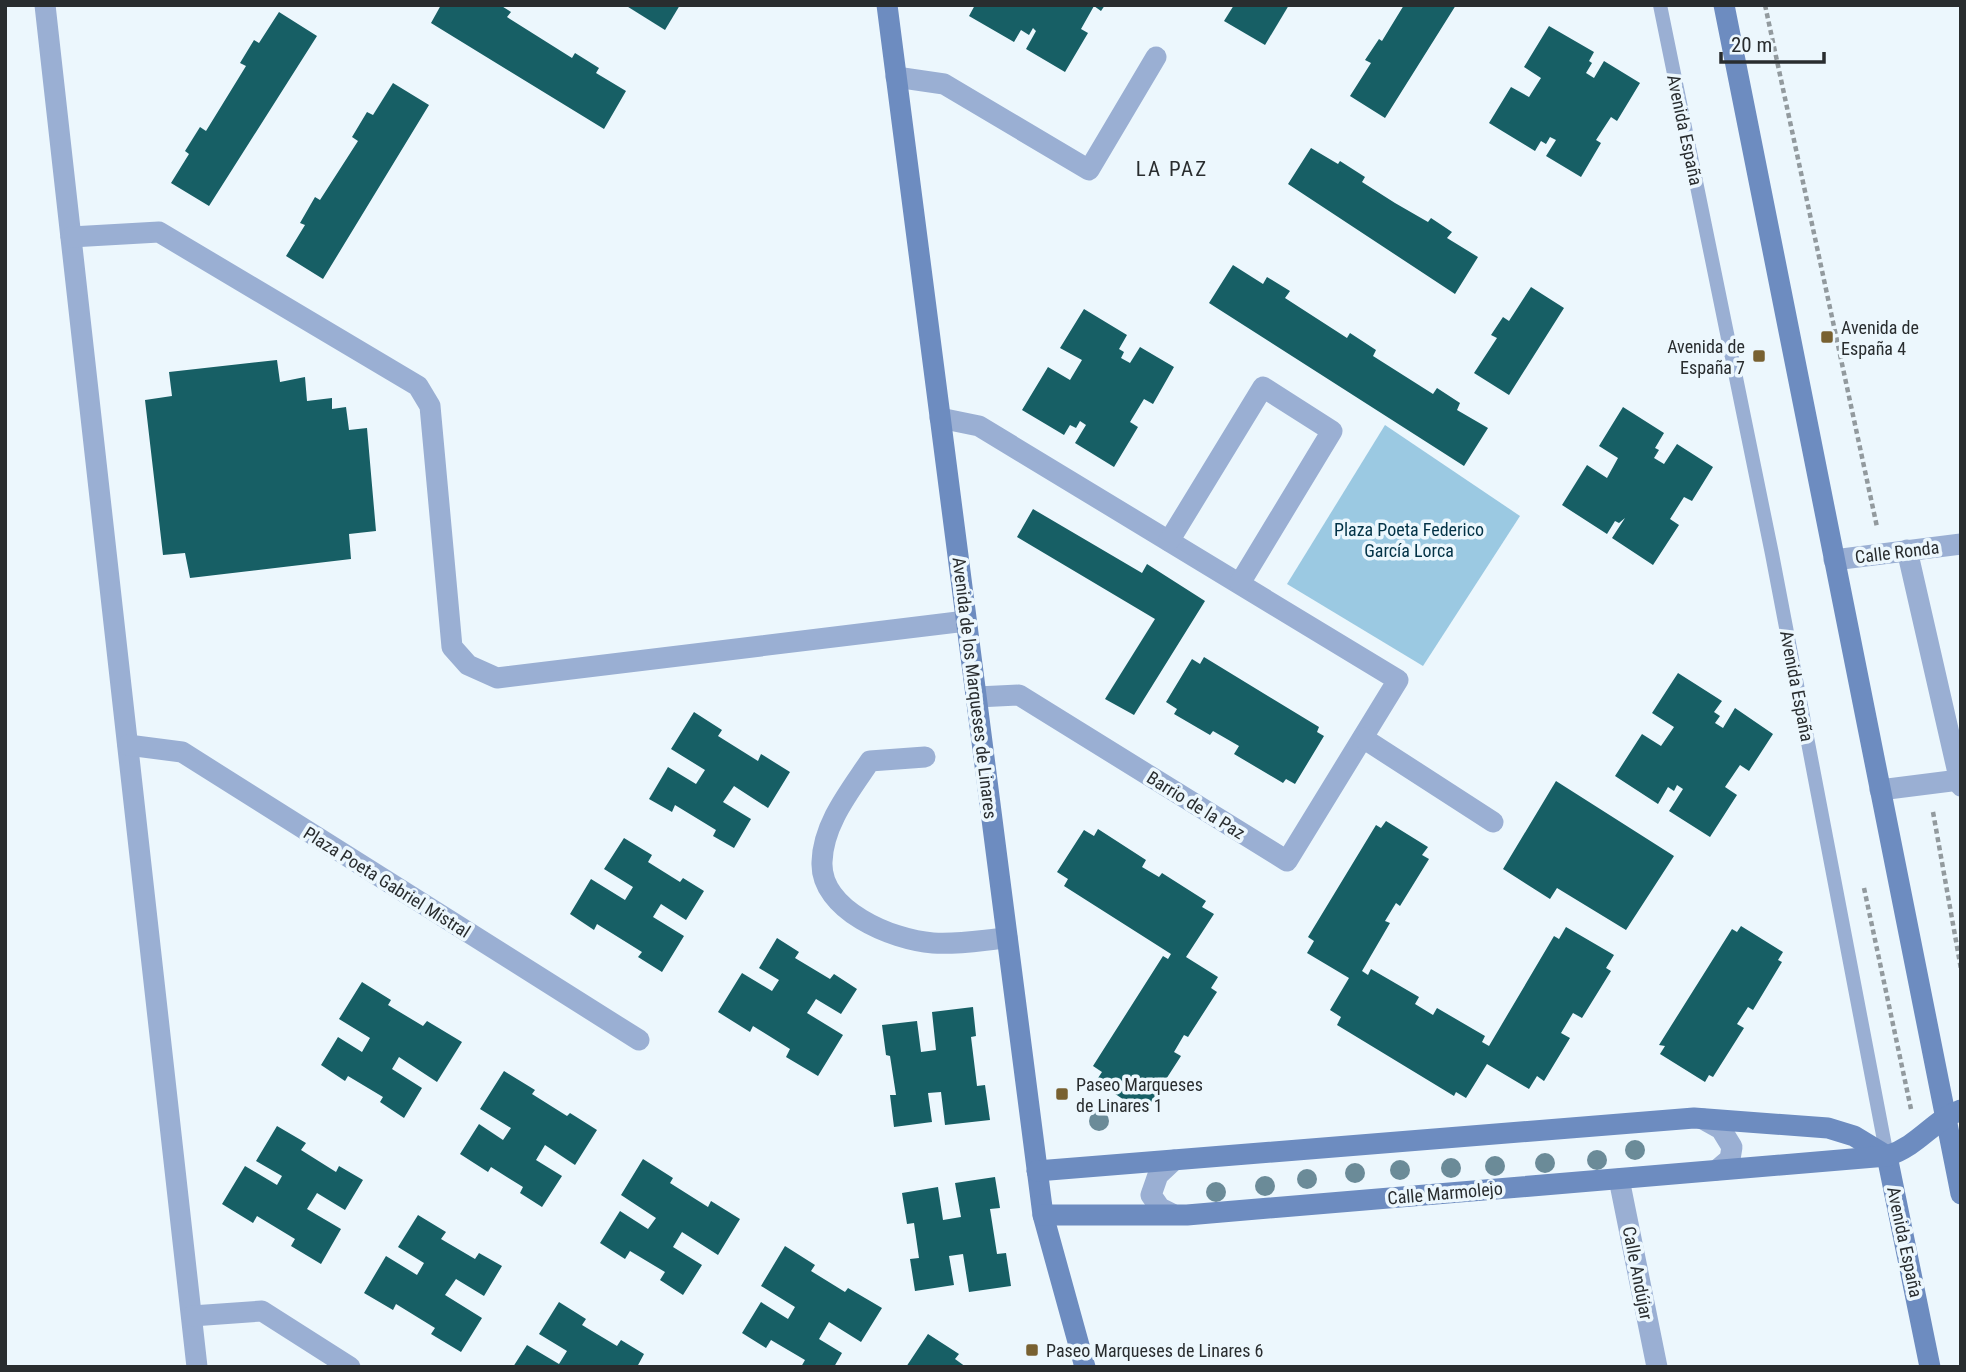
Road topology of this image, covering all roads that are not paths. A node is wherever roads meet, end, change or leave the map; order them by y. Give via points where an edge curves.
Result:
1 (45, 5) edge
2 (887, 5) edge
3 (1660, 5) edge
4 (1724, 5) edge
5 (1156, 57) dead end
6 (896, 77) junction
7 (71, 237) junction
8 (940, 418) junction
9 (1169, 541) junction
10 (1961, 544) edge
11 (1907, 550) junction
12 (1834, 560) junction
13 (1240, 583) junction
14 (966, 621) junction
15 (977, 697) junction
16 (1363, 738) junction
17 (128, 745) junction
18 (925, 757) dead end
19 (1960, 783) edge
20 (1880, 790) junction
21 (1493, 822) dead end
22 (1007, 938) junction
23 (639, 1041) dead end
24 (1953, 1114) edge
25 (1703, 1119) junction
26 (1887, 1156) junction
27 (1174, 1160) junction
28 (1717, 1170) junction
29 (1037, 1171) junction
30 (1619, 1179) junction
31 (1961, 1194) edge
32 (1172, 1214) junction
33 (1043, 1215) junction
34 (192, 1316) junction
35 (197, 1367) edge
36 (350, 1367) edge
37 (1085, 1367) edge
38 (1657, 1367) edge
39 (1930, 1367) edge

1 - 7 street
2 - 6 main road, Avenida de los Marqueses de Linares
3 - 26 lane, Avenida España via 1770,541
4 - 12 main road
5 - 6 street via 1089,170 944,85
6 - 8 main road, Avenida de los Marqueses de Linares
7 - 14 street via 159,232 418,386 430,406 452,647 468,665 496,678
7 - 17 street
8 - 9 street, Barrio de la Paz via 979,426
8 - 14 main road, Avenida de los Marqueses de Linares
9 - 13 street, Barrio de la Paz
9 - 13 street via 1263,387 1332,431
10 - 11 street, Calle Ronda
11 - 12 street, Calle Ronda
11 - 19 street
12 - 20 main road
13 - 16 street, Barrio de la Paz via 1398,680
14 - 15 main road, Avenida de los Marqueses de Linares
15 - 16 street, Barrio de la Paz via 1019,695 1287,861
15 - 22 main road, Avenida de los Marqueses de Linares
16 - 21 street
17 - 23 street, Plaza Poeta Gabriel Mistral via 182,752
17 - 34 street
18 - 22 street via 870,761 828,831 821,863 829,892 860,919 913,940 945,943
19 - 20 street
20 - 24 main road
22 - 29 main road, Avenida de los Marqueses de Linares
24 - 26 main road, Calle Marmolejo via 1909,1147
24 - 31 main road
25 - 26 main road via 1828,1128 1854,1136
25 - 27 main road
25 - 28 street via 1721,1129 1732,1147 1730,1160
26 - 28 main road, Calle Marmolejo
26 - 39 main road, Avenida España
27 - 29 main road
27 - 32 street via 1158,1175 1151,1195 1160,1208
28 - 30 main road, Calle Marmolejo
29 - 33 main road, Avenida de los Marqueses de Linares
30 - 32 main road, Calle Marmolejo
30 - 38 street, Calle Andújar
32 - 33 main road, Calle Marmolejo
33 - 37 main road, Avenida de los Marqueses de Linares
34 - 35 street
34 - 36 street via 262,1311

